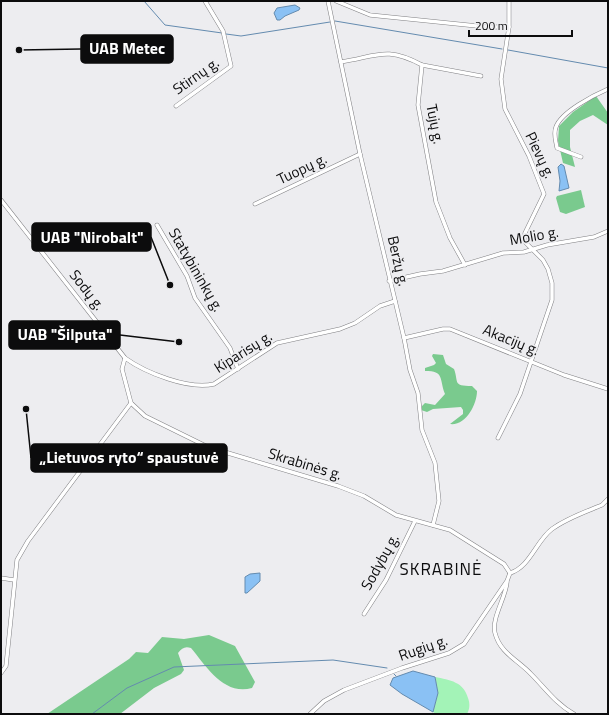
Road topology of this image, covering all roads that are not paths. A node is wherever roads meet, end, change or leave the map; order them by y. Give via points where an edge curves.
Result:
1 (205, 1) edge
2 (328, 1) edge
3 (336, 1) edge
4 (510, 1) edge
5 (509, 27) junction
6 (341, 62) junction
7 (422, 65) junction
8 (481, 76) dead end
9 (608, 89) edge
10 (176, 106) dead end
11 (360, 154) junction
12 (581, 157) dead end
13 (1, 200) edge
14 (254, 204) dead end
15 (157, 225) dead end
16 (608, 232) edge
17 (532, 249) junction
18 (465, 265) junction
19 (390, 281) junction
20 (395, 301) junction
21 (404, 338) junction
22 (125, 358) junction
23 (532, 362) junction
24 (238, 369) junction
25 (608, 389) edge
26 (131, 403) junction
27 (498, 438) dead end
28 (608, 499) edge
29 (415, 521) junction
30 (433, 525) junction
31 (510, 573) junction
32 (1, 578) edge
33 (14, 580) junction
34 (507, 581) junction
35 (364, 614) dead end
36 (1, 673) edge
37 (310, 714) edge
38 (574, 714) edge

1 - 10 street, Stirnų g. via 224,31 231,66
2 - 6 street, Beržų g.
3 - 5 street via 370,15
4 - 5 street
5 - 17 street, Pievų g. via 501,79 505,109 529,156 544,194 525,233 524,241
6 - 7 street via 388,53
6 - 11 street, Beržų g.
7 - 8 street
7 - 18 street, Tujų g. via 418,105 436,202 455,249
9 - 12 street via 589,98 562,118 555,128 554,136 558,148
11 - 14 street, Tuopų g.
11 - 19 street, Beržų g.
13 - 22 street, Sodų g.
15 - 24 street, Statybininkų g. via 187,276 195,298 230,348
16 - 17 street, Molio g.
17 - 18 street, Molio g. via 502,253
17 - 23 street, Pievų g. via 548,269 553,290 550,309
18 - 19 street, Molio g.
19 - 20 street, Beržų g.
20 - 21 street, Beržų g.
20 - 24 street, Kiparisų g. via 380,306 355,323 340,329 277,343
21 - 23 street, Akacijų g. via 450,329
21 - 30 street, Beržų g. via 410,370 418,393 422,430 435,463 439,501
22 - 24 street, Kiparisų g. via 145,371 204,386 214,384
22 - 26 street via 122,369
23 - 25 street, Akacijų g.
23 - 27 street, Pievų g. via 514,408
26 - 29 street, Skrabinės g. via 145,416 208,447 338,486
26 - 33 street via 22,550 17,560
28 - 31 street via 553,529 541,539 524,565
29 - 30 street, Skrabinės g.
29 - 35 street, Sodybų g. via 386,580
30 - 31 street, Skrabinės g. via 450,530 469,541 504,564
31 - 34 street, Rugių g.
32 - 33 street
33 - 36 street via 6,666
34 - 37 street, Rugių g. via 464,644 455,651 344,690 324,701
34 - 38 street via 495,622 495,633 510,658 524,667 552,698

